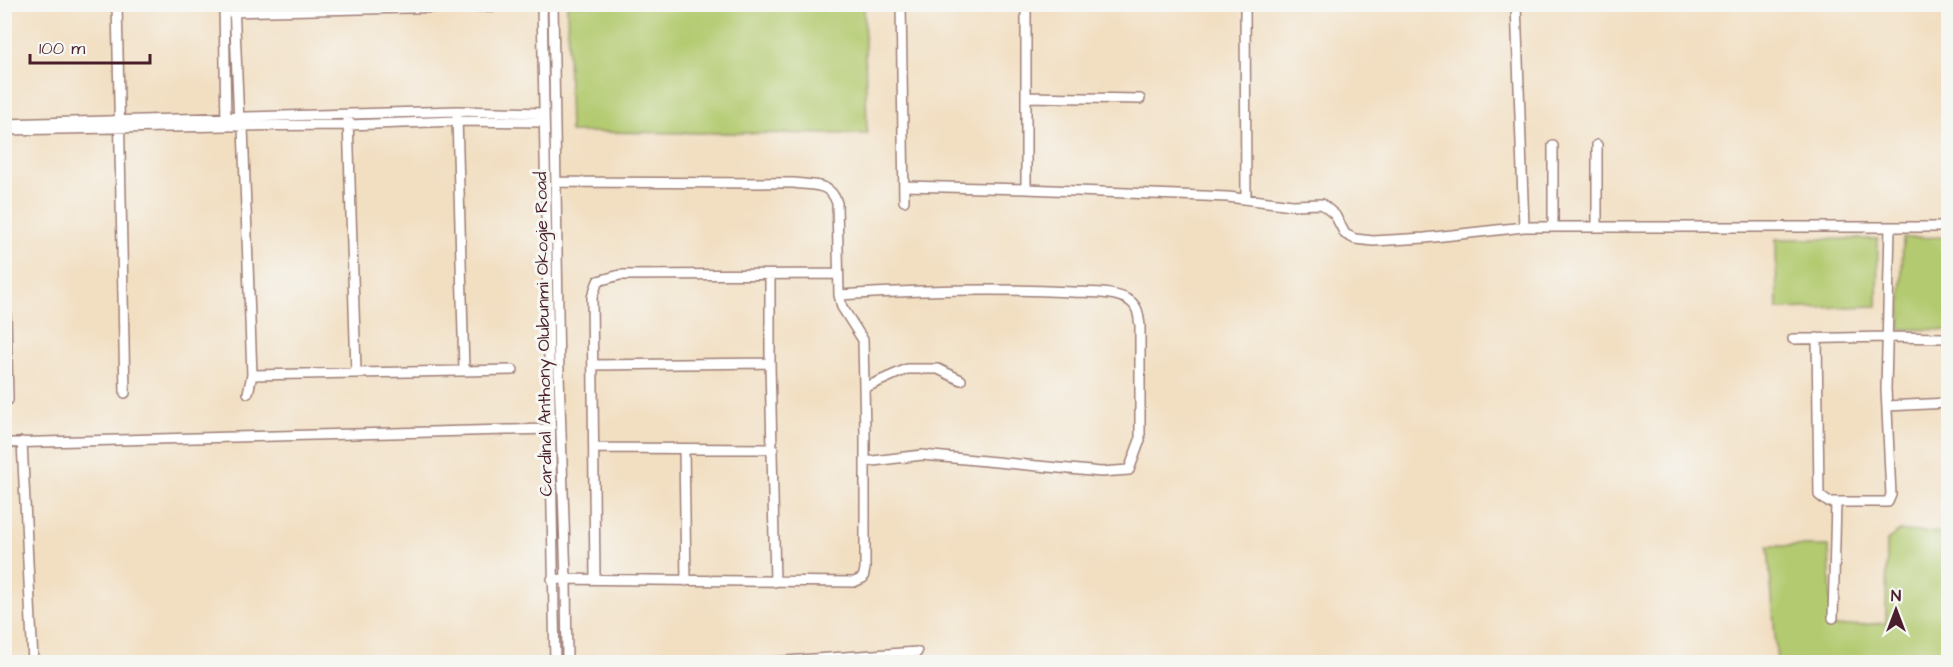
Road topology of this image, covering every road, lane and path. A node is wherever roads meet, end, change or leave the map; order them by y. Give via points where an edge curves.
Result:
1 (117, 4) edge
2 (542, 4) edge
3 (553, 4) edge
4 (901, 4) edge
5 (1026, 4) edge
6 (1245, 4) edge
7 (1516, 4) edge
8 (499, 6) dead end
9 (224, 8) edge
10 (234, 8) edge
11 (553, 54) junction
12 (542, 55) junction
13 (1026, 97) junction
14 (1140, 99) dead end
15 (348, 114) junction
16 (457, 116) junction
17 (543, 117) junction
18 (226, 122) junction
19 (240, 123) junction
20 (4, 124) edge
21 (118, 124) junction
22 (348, 125) junction
23 (4, 130) edge
24 (1596, 145) dead end
25 (1553, 146) dead end
26 (556, 182) junction
27 (904, 186) junction
28 (1026, 189) junction
29 (1246, 198) junction
30 (904, 201) dead end
31 (1524, 227) junction
32 (1553, 227) junction
33 (1597, 227) junction
34 (1890, 227) junction
35 (1948, 227) edge
36 (4, 230) edge
37 (838, 274) junction
38 (770, 275) junction
39 (839, 295) junction
40 (1887, 337) junction
41 (1817, 338) junction
42 (1944, 338) dead end
43 (1793, 339) dead end
44 (770, 363) junction
45 (593, 365) junction
46 (464, 370) junction
47 (513, 370) dead end
48 (356, 372) junction
49 (252, 375) junction
50 (961, 380) dead end
51 (864, 388) junction
52 (125, 393) dead end
53 (248, 393) dead end
54 (8, 400) dead end
55 (1948, 403) edge
56 (1887, 406) junction
57 (550, 429) junction
58 (22, 442) junction
59 (4, 443) edge
60 (594, 448) junction
61 (684, 449) junction
62 (773, 449) junction
63 (865, 462) junction
64 (1836, 502) junction
65 (552, 579) junction
66 (566, 579) junction
67 (595, 579) junction
68 (686, 581) junction
69 (775, 582) junction
70 (1833, 618) dead end
71 (917, 652) dead end
72 (33, 663) edge
73 (555, 663) edge
74 (567, 663) edge
75 (771, 663) edge

1 - 21 street
2 - 12 street, Cardinal Anthony Olubunmi Okogie Road
3 - 11 street, Cardinal Anthony Olubunmi Okogie Road
4 - 27 street
5 - 13 street
6 - 29 street
7 - 31 street
8 - 10 street
9 - 10 street
9 - 18 street
10 - 19 street
11 - 12 street
11 - 26 street, Cardinal Anthony Olubunmi Okogie Road
12 - 17 street, Cardinal Anthony Olubunmi Okogie Road
13 - 14 street
13 - 28 street
15 - 16 street
15 - 19 street
15 - 22 street
16 - 17 street
16 - 22 street
16 - 46 street
17 - 57 street, Cardinal Anthony Olubunmi Okogie Road
18 - 19 street
18 - 21 street
19 - 22 street
19 - 49 street
20 - 21 street
21 - 23 street
21 - 52 street
22 - 48 street
24 - 33 street
25 - 32 street
26 - 37 street via 795,183 826,187 837,203
26 - 66 street, Cardinal Anthony Olubunmi Okogie Road
27 - 28 street
27 - 30 street
28 - 29 street
29 - 31 street via 1292,205 1322,204 1335,215 1345,234 1364,241
31 - 32 street
32 - 33 street
33 - 34 street
34 - 35 street
34 - 40 street
36 - 54 street
37 - 38 street
37 - 39 street
38 - 44 street
38 - 45 street via 620,275 598,281 592,297
39 - 51 street via 863,340
39 - 63 street via 1038,290 1115,295 1138,309 1140,440 1129,470 1101,472 922,455
40 - 41 street
40 - 42 street
40 - 56 street
41 - 43 street
41 - 64 street via 1819,495 1828,502
44 - 45 street
44 - 62 street
45 - 60 street
46 - 47 street
46 - 48 street
48 - 49 street
49 - 53 street
50 - 51 street via 938,369 907,369
51 - 63 street
55 - 56 street
56 - 64 street via 1890,499
57 - 58 street
57 - 65 street, Cardinal Anthony Olubunmi Okogie Road
58 - 59 street
58 - 72 street
60 - 61 street
60 - 67 street
61 - 62 street
61 - 68 street
62 - 69 street
63 - 69 street via 862,578 854,582
64 - 70 street
65 - 66 street
65 - 73 street, Cardinal Anthony Olubunmi Okogie Road
66 - 67 street
66 - 74 street, Cardinal Anthony Olubunmi Okogie Road
67 - 68 street
68 - 69 street
71 - 75 street

